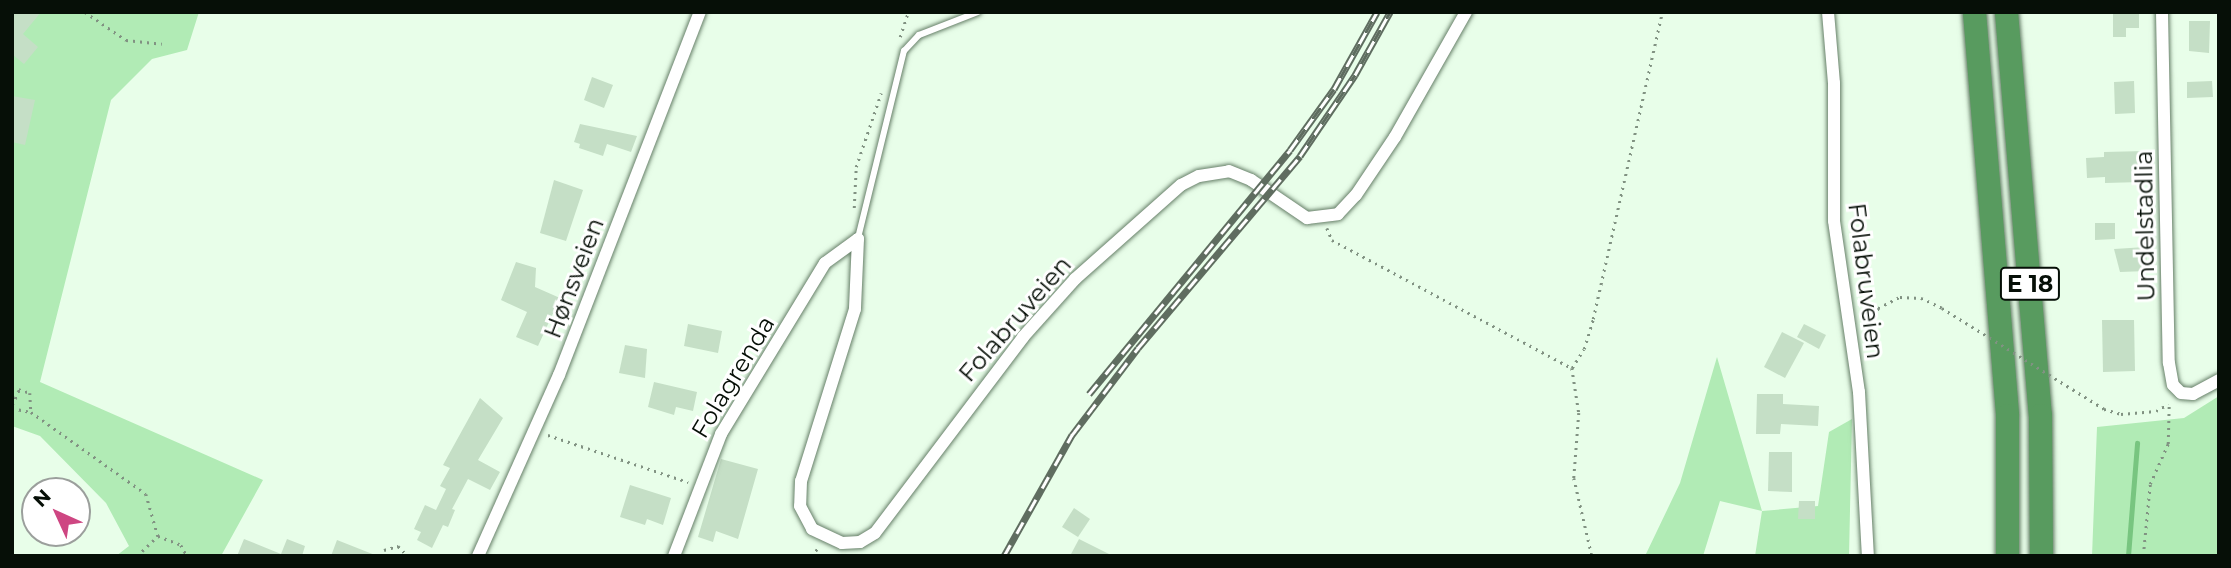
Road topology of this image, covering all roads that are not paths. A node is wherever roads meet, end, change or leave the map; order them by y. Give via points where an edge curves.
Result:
1 (700, 12) edge
2 (978, 12) edge
3 (1466, 12) edge
4 (1828, 12) edge
5 (1974, 12) edge
6 (2006, 12) edge
7 (2162, 12) edge
8 (858, 239) junction
9 (2219, 380) edge
10 (478, 556) edge
11 (674, 556) edge
12 (1868, 556) edge
13 (2007, 556) edge
14 (2041, 556) edge

1 - 10 street, Hønsveien via 535,430
2 - 8 lane via 919,35 904,51
3 - 8 street, Folabruveien via 1356,195 1338,215 1323,219 1300,214 1251,180 1230,172 1199,176 1181,185 1074,279 1023,337 875,533 860,542 842,543 812,529 800,506 801,481 855,309
4 - 12 street, Folabruveien via 1834,83 1834,221 1854,353
5 - 13 highway, E 18 via 2007,415
6 - 14 highway, E 18 via 2038,390
7 - 9 street, Undelstadlia via 2169,363 2173,385 2181,393 2193,394
8 - 11 street, Folagrenda via 825,263 721,434

